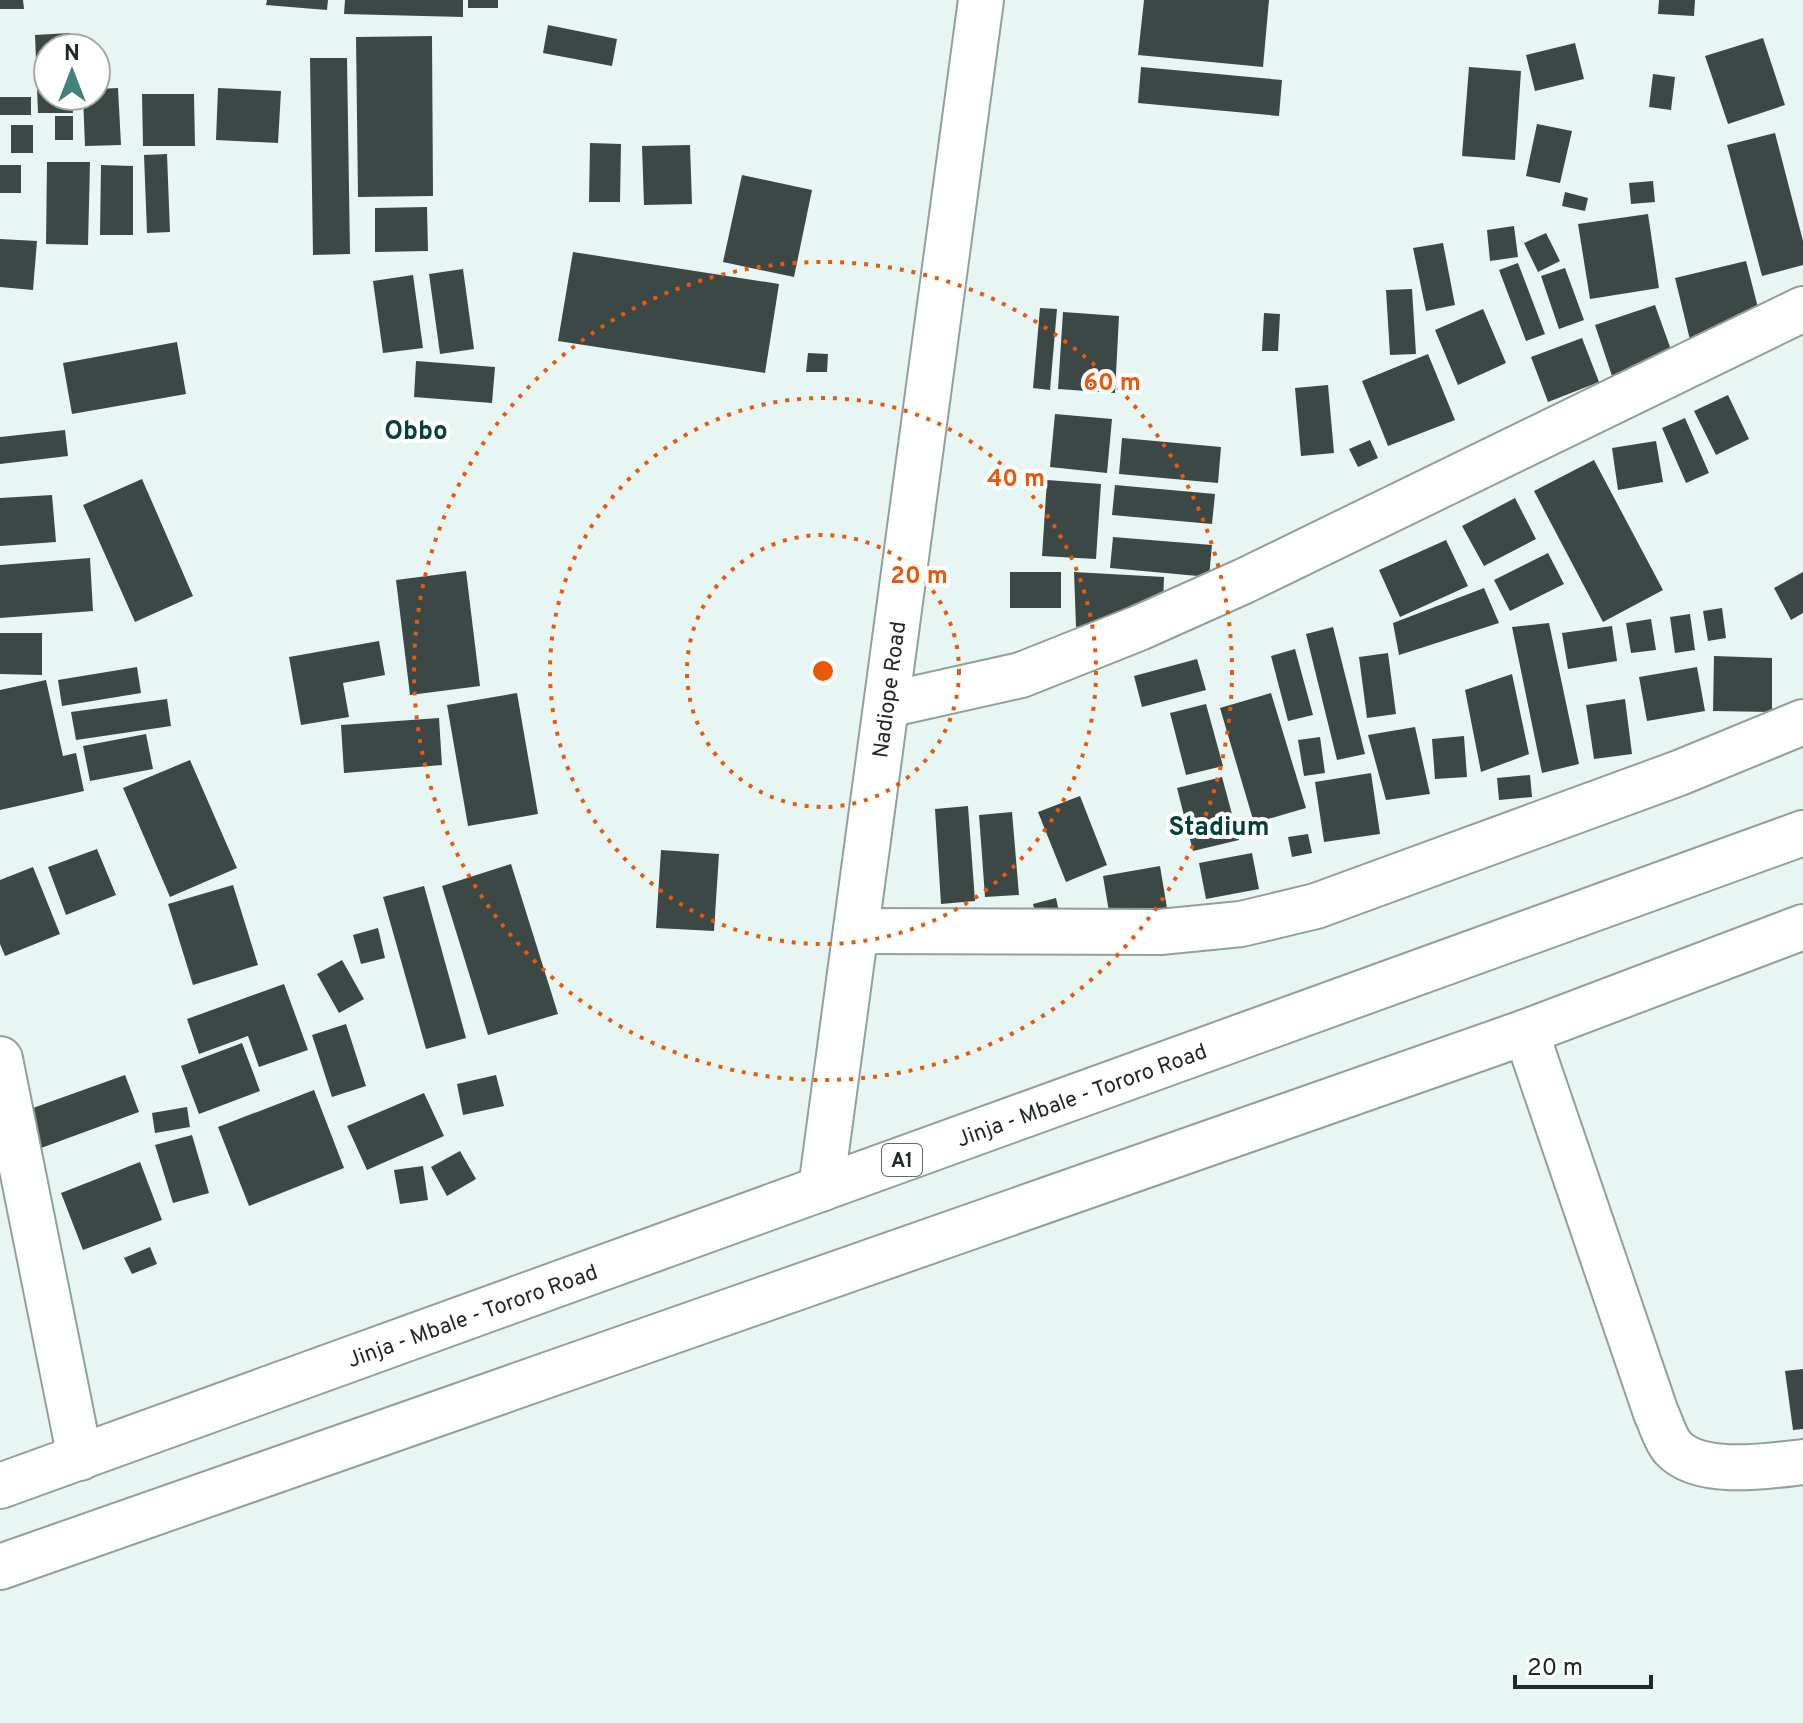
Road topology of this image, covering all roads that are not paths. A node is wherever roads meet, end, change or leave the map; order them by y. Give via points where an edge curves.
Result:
1 (981, 0) edge
2 (1803, 309) edge
3 (887, 705) junction
4 (1803, 722) edge
5 (1803, 833) edge
6 (1803, 927) edge
7 (856, 931) junction
8 (1526, 1032) junction
9 (0, 1059) edge
10 (821, 1189) junction
11 (80, 1458) junction
12 (1803, 1462) edge
13 (0, 1486) edge
14 (0, 1567) edge

1 - 3 main road, Nadiope Road
2 - 3 main road via 1139,628 1021,675
3 - 7 main road, Nadiope Road
4 - 7 main road via 1316,906 1241,924 1160,932
5 - 10 main road, Jinja - Mbale - Tororo Road / A1
6 - 8 main road
7 - 10 main road, Nadiope Road
8 - 12 main road via 1656,1413 1673,1448 1709,1466 1751,1469
8 - 14 main road
9 - 11 main road
10 - 11 main road, Jinja - Mbale - Tororo Road / A1
11 - 13 main road, Jinja - Mbale - Tororo Road / A1

